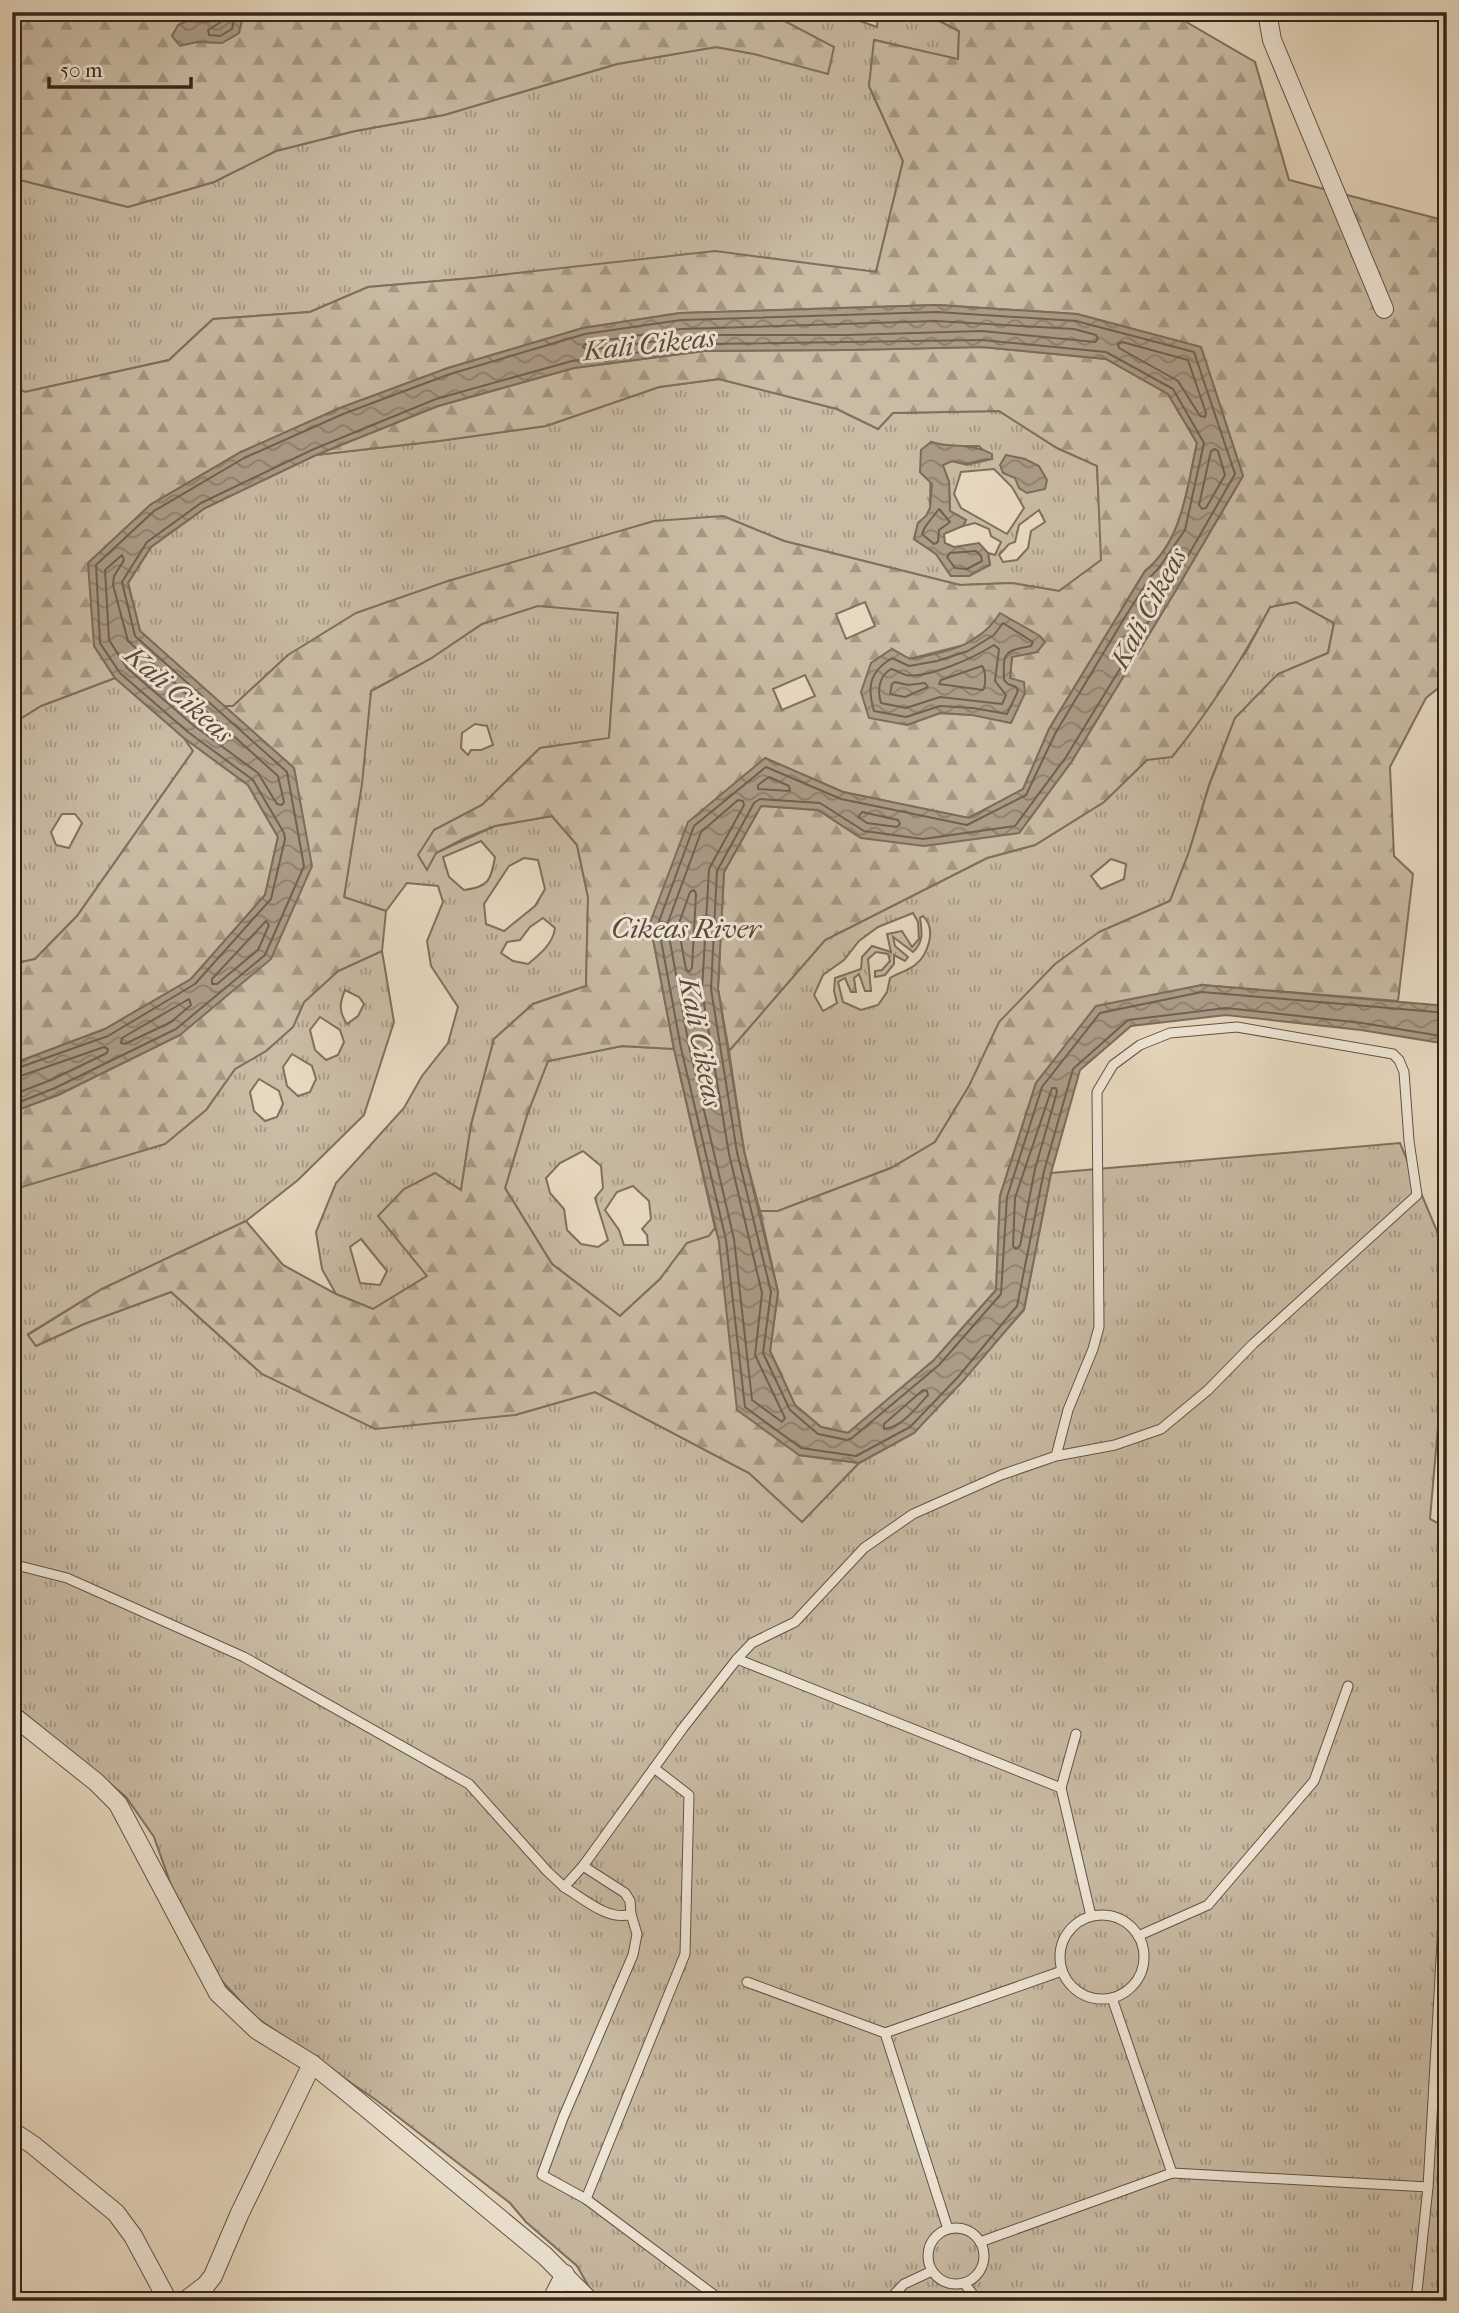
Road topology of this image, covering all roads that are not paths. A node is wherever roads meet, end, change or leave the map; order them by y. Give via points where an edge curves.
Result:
1 (1267, 12) edge
2 (1384, 309) dead end
3 (1056, 1456) junction
4 (12, 1564) edge
5 (737, 1659) junction
6 (1348, 1686) dead end
7 (12, 1715) edge
8 (1076, 1734) dead end
9 (654, 1768) junction
10 (1061, 1788) junction
11 (1447, 1855) edge
12 (583, 1866) junction
13 (564, 1887) junction
14 (631, 1914) junction
15 (1091, 1916) junction
16 (1138, 1936) junction
17 (1062, 1971) junction
18 (747, 1982) dead end
19 (1112, 1998) junction
20 (885, 2033) junction
21 (312, 2064) junction
22 (12, 2132) edge
23 (1172, 2173) junction
24 (1428, 2187) junction
25 (586, 2199) junction
26 (948, 2229) junction
27 (980, 2242) junction
28 (932, 2271) junction
29 (565, 2273) junction
30 (964, 2283) junction
31 (168, 2301) edge
32 (184, 2301) edge
33 (551, 2301) edge
34 (590, 2301) edge
35 (722, 2301) edge
36 (888, 2301) edge
37 (978, 2301) edge
38 (1416, 2301) edge

1 - 2 street via 1272,40
3 - 3 lane via 1115,1445 1161,1429 1417,1195 1405,1072 1393,1054 1237,1027 1170,1032 1140,1045 1113,1065 1097,1092 1099,1327
3 - 5 lane via 913,1514 864,1548 795,1622 752,1643
4 - 13 lane via 67,1578 244,1657 469,1784
5 - 9 lane
5 - 10 lane
6 - 16 lane via 1314,1782 1208,1905
7 - 21 street via 118,1804 218,1993 257,2030
8 - 10 lane
9 - 12 lane
9 - 25 lane via 689,1795 685,1954
10 - 15 lane
11 - 24 lane
12 - 13 lane
12 - 14 lane via 625,1893
13 - 14 lane via 607,1913
14 - 25 lane via 637,1934 633,1955 542,2175
15 - 16 lane via 1118,1918
15 - 17 lane via 1068,1931 1059,1957
16 - 19 lane via 1143,1958 1137,1980
17 - 19 lane via 1082,1994
17 - 20 lane
18 - 20 lane
19 - 23 lane
20 - 26 lane
21 - 29 street
21 - 32 street via 213,2276
22 - 31 street via 122,2220
23 - 24 lane
23 - 27 lane
24 - 38 lane
25 - 35 lane
26 - 27 lane via 961,2228
26 - 28 lane via 930,2246
27 - 30 lane via 982,2266
28 - 30 lane via 952,2284
28 - 36 lane via 904,2284
29 - 33 street
29 - 34 street
30 - 37 lane

